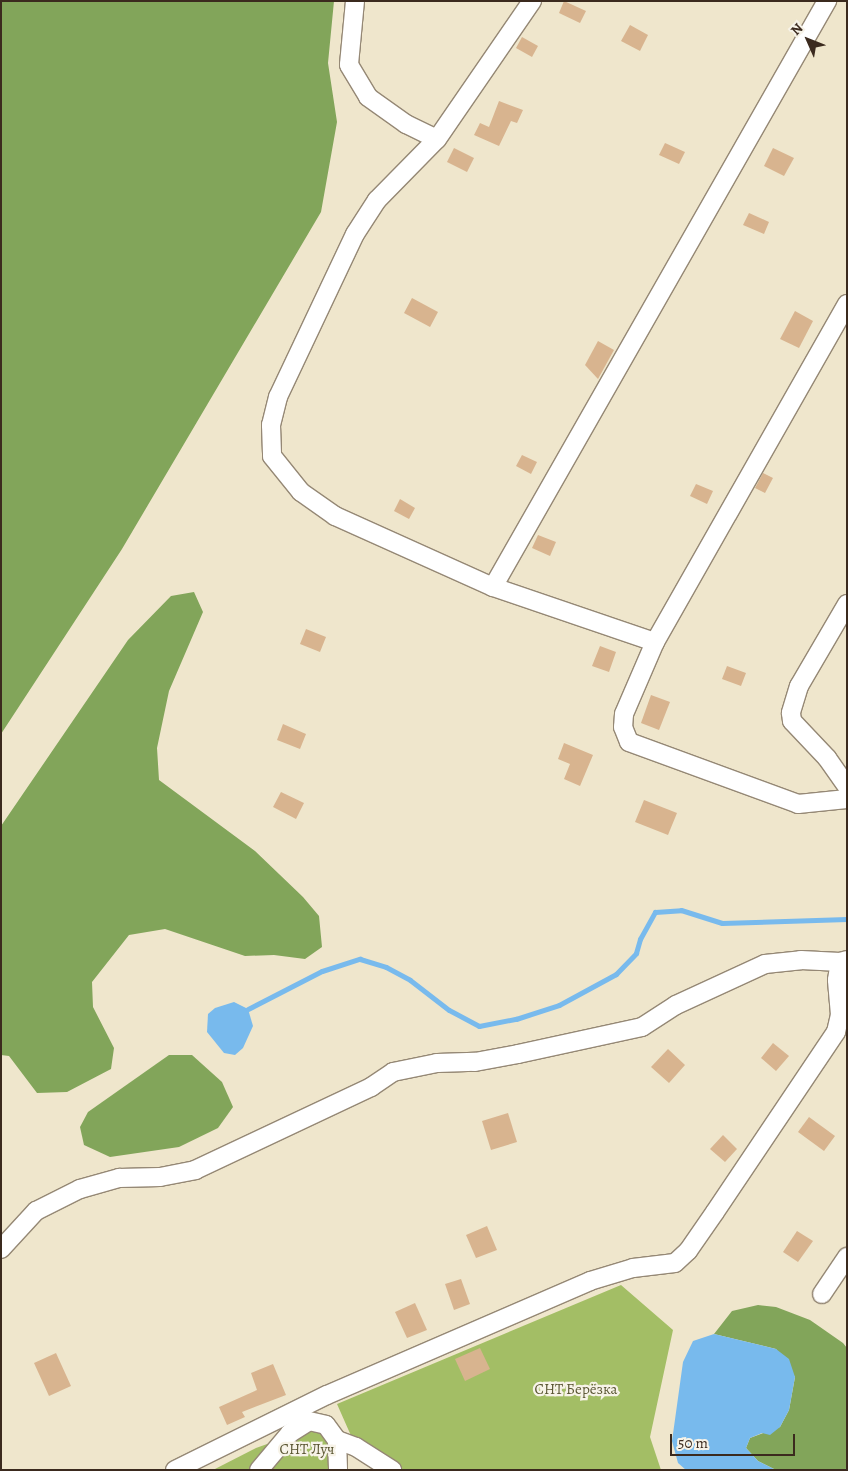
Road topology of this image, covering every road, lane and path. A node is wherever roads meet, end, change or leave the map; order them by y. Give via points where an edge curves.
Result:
1 (355, 1) edge
2 (532, 1) edge
3 (827, 1) edge
4 (437, 139) junction
5 (847, 304) edge
6 (493, 587) junction
7 (847, 604) edge
8 (655, 642) junction
9 (847, 787) edge
10 (847, 798) edge
11 (843, 961) edge
12 (1, 1249) edge
13 (847, 1257) edge
14 (822, 1294) dead end
15 (337, 1440) junction
16 (175, 1470) edge
17 (259, 1470) edge
18 (338, 1470) edge
19 (392, 1470) edge

1 - 4 street via 348,65 368,98 406,124
2 - 4 street
3 - 6 street
4 - 6 street via 377,200 355,234 278,397 271,425 272,456 301,492 335,516
5 - 8 street
6 - 8 street
7 - 9 street via 799,686 791,713 792,722 828,758
8 - 10 street via 624,714 623,727 629,742 798,804
11 - 12 street via 801,960 765,964 676,1005 642,1027 474,1062 437,1063 393,1072 362,1091 195,1170 160,1177 119,1178 80,1189 36,1211
11 - 16 street via 837,980 840,1015 836,1032 688,1251 675,1263 633,1268 590,1282 327,1395
13 - 14 street
15 - 17 street via 326,1425 309,1421 290,1433
15 - 18 street
15 - 19 street via 356,1447

